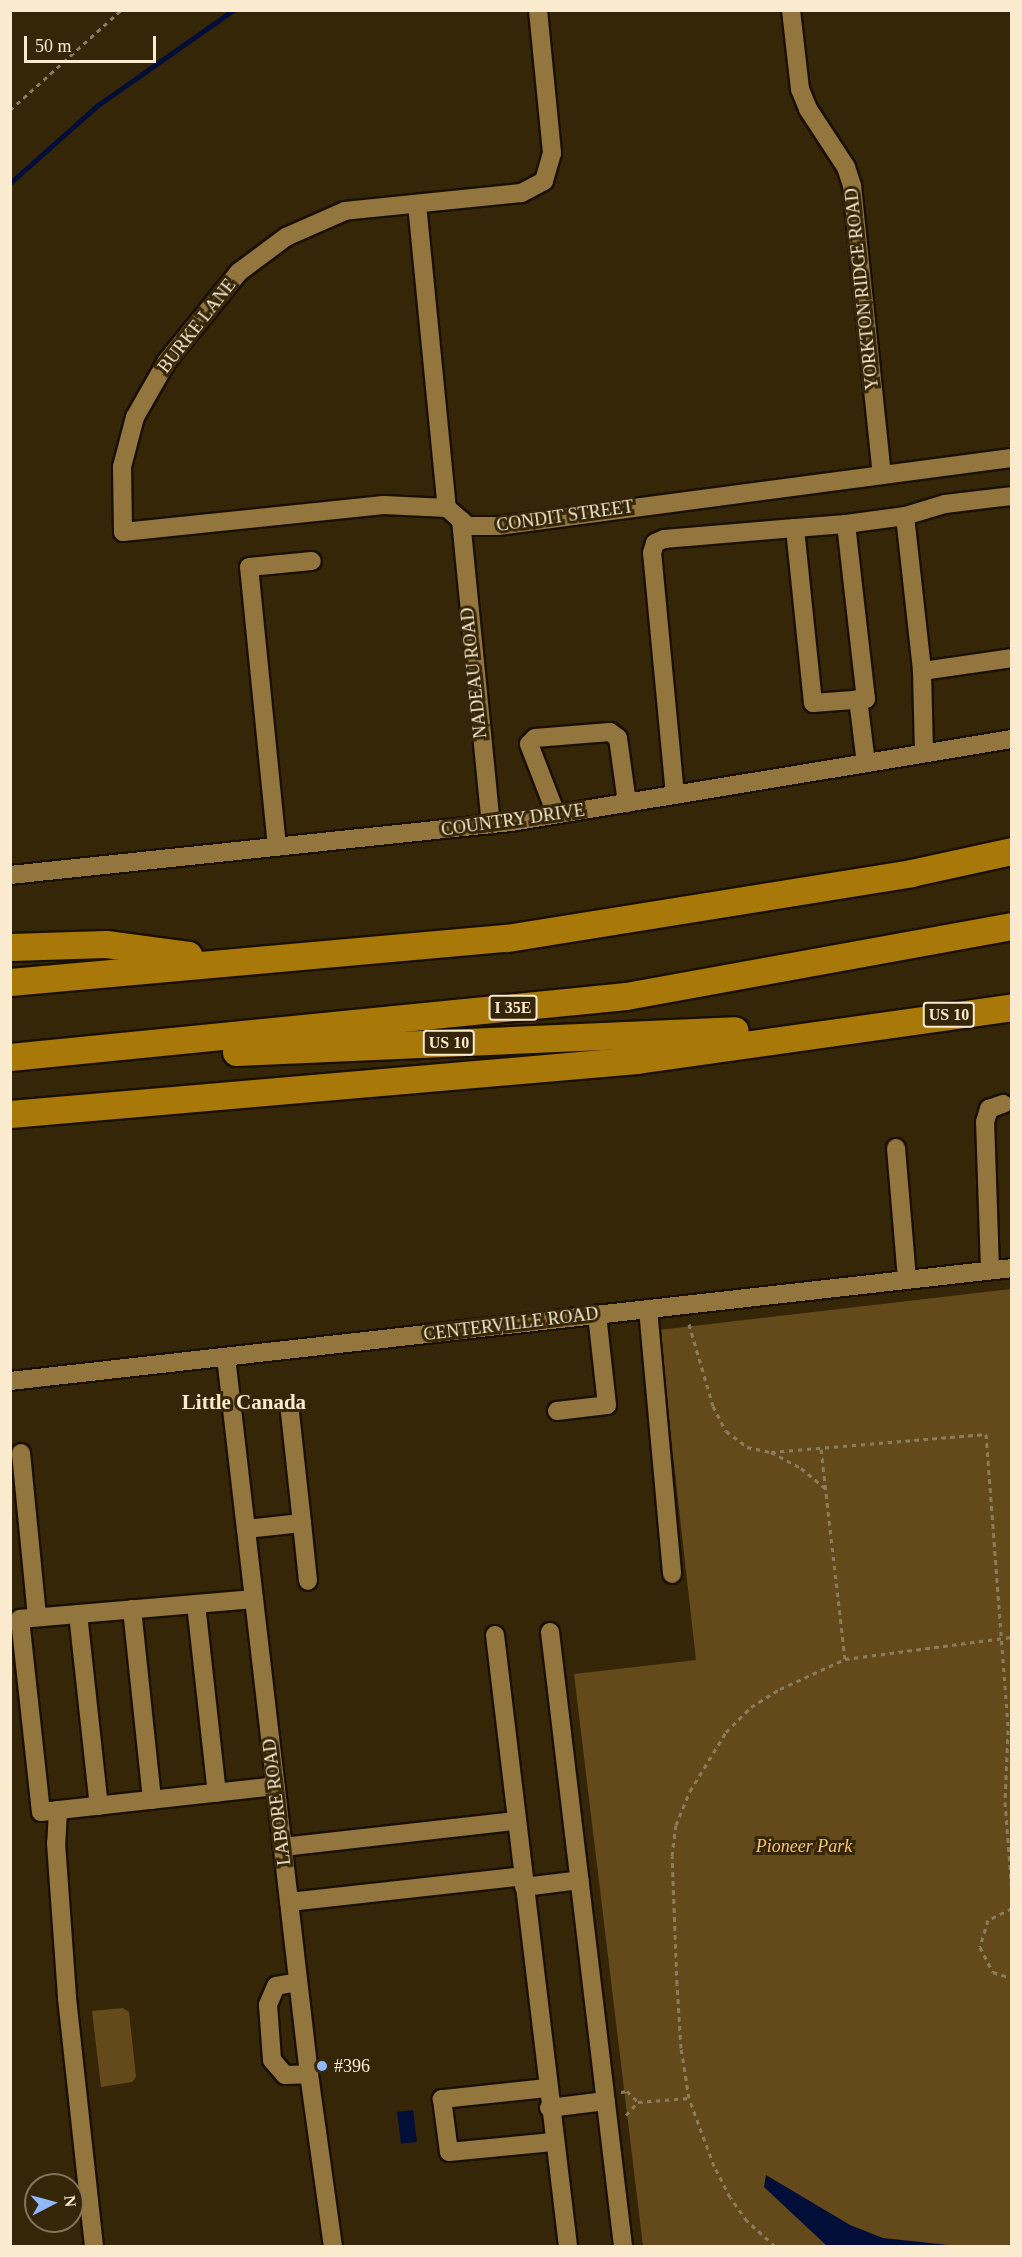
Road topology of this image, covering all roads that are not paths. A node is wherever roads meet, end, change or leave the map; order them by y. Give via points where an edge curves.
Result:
1 (538, 10) edge
2 (790, 10) edge
3 (417, 204) junction
4 (1011, 458) edge
5 (882, 474) junction
6 (1011, 496) edge
7 (447, 508) junction
8 (905, 516) junction
9 (462, 520) junction
10 (846, 524) junction
11 (795, 528) junction
12 (312, 561) dead end
13 (1011, 658) edge
14 (922, 671) junction
15 (858, 699) junction
16 (1011, 739) edge
17 (924, 753) junction
18 (866, 763) junction
19 (675, 795) junction
20 (627, 803) junction
21 (556, 814) junction
22 (491, 825) junction
23 (277, 848) junction
24 (1011, 851) edge
25 (10, 875) edge
26 (1011, 927) edge
27 (10, 946) edge
28 (236, 961) junction
29 (10, 982) edge
30 (1011, 1007) edge
31 (887, 1023) junction
32 (10, 1057) edge
33 (10, 1062) edge
34 (1003, 1104) dead end
35 (10, 1114) edge
36 (896, 1148) dead end
37 (1011, 1268) edge
38 (990, 1270) junction
39 (906, 1280) junction
40 (648, 1308) junction
41 (597, 1315) junction
42 (226, 1357) junction
43 (10, 1382) edge
44 (557, 1411) dead end
45 (290, 1413) dead end
46 (21, 1453) dead end
47 (302, 1523) junction
48 (246, 1529) junction
49 (672, 1574) dead end
50 (308, 1581) dead end
51 (254, 1599) junction
52 (196, 1604) junction
53 (132, 1609) junction
54 (78, 1614) junction
55 (37, 1617) junction
56 (550, 1632) dead end
57 (495, 1635) dead end
58 (276, 1786) junction
59 (217, 1792) junction
60 (152, 1800) junction
61 (99, 1806) junction
62 (58, 1810) junction
63 (516, 1821) junction
64 (283, 1847) junction
65 (580, 1880) junction
66 (523, 1882) junction
67 (289, 1902) junction
68 (298, 1982) junction
69 (309, 2074) junction
70 (547, 2088) junction
71 (606, 2101) junction
72 (549, 2108) junction
73 (553, 2142) junction
74 (94, 2247) edge
75 (333, 2247) edge
76 (568, 2247) edge
77 (623, 2247) edge

1 - 3 street, BURKE LANE via 552,153 544,181 521,193
2 - 5 street, YORKTON RIDGE ROAD via 800,89 808,109 846,167 852,186
3 - 7 street
3 - 7 street, BURKE LANE via 345,211 315,222 264,252 212,302 149,388 135,417 122,467 123,532 384,505
4 - 5 street, CONDIT STREET
5 - 9 street, CONDIT STREET via 498,526 468,526
6 - 8 street via 945,504
7 - 9 street, CONDIT STREET
8 - 10 street
8 - 14 street
9 - 22 street, NADEAU ROAD
10 - 11 street
10 - 15 street via 866,699
11 - 15 street via 813,703
11 - 19 street via 655,543 652,553
12 - 23 street via 249,567
13 - 14 street
14 - 17 street
15 - 18 street
16 - 17 street, COUNTRY DRIVE
17 - 18 street, COUNTRY DRIVE
18 - 19 street, COUNTRY DRIVE
19 - 20 street, COUNTRY DRIVE
20 - 21 street, COUNTRY DRIVE
20 - 21 street via 618,738 610,732 535,738 529,744
21 - 22 street, COUNTRY DRIVE
22 - 23 street, COUNTRY DRIVE
23 - 25 street, COUNTRY DRIVE
24 - 28 highway via 911,873 507,938
26 - 32 highway, I 35E via 626,996
27 - 28 highway via 106,944
28 - 29 highway
30 - 31 highway, US 10
31 - 33 highway, US 10
31 - 35 highway via 625,1061
34 - 38 street via 989,1109 985,1122
36 - 39 street
37 - 38 street, CENTERVILLE ROAD
38 - 39 street, CENTERVILLE ROAD
39 - 40 street, CENTERVILLE ROAD
40 - 41 street, CENTERVILLE ROAD
40 - 49 street
41 - 42 street, CENTERVILLE ROAD
41 - 44 street via 607,1405
42 - 43 street, CENTERVILLE ROAD
42 - 48 street, LABORE ROAD
45 - 47 street
46 - 55 street
47 - 48 street
47 - 50 street
48 - 51 street, LABORE ROAD
51 - 52 street
51 - 58 street, LABORE ROAD
52 - 53 street
52 - 59 street
53 - 54 street
53 - 60 street
54 - 55 street
54 - 61 street
55 - 62 street via 20,1619 39,1801 41,1812
56 - 65 street
57 - 63 street
58 - 59 street
58 - 64 street, LABORE ROAD
59 - 60 street
60 - 61 street
61 - 62 street
62 - 74 street via 56,1843 67,1998
63 - 64 street
63 - 66 street
64 - 67 street, LABORE ROAD
65 - 66 street
65 - 71 street
66 - 67 street
66 - 70 street
67 - 68 street, LABORE ROAD
68 - 69 street, LABORE ROAD
68 - 69 street via 276,1986 268,2005 272,2060 285,2075
69 - 75 street, LABORE ROAD
70 - 72 street
70 - 73 street via 442,2099 449,2152
71 - 72 street
71 - 77 street
72 - 73 street
73 - 76 street

